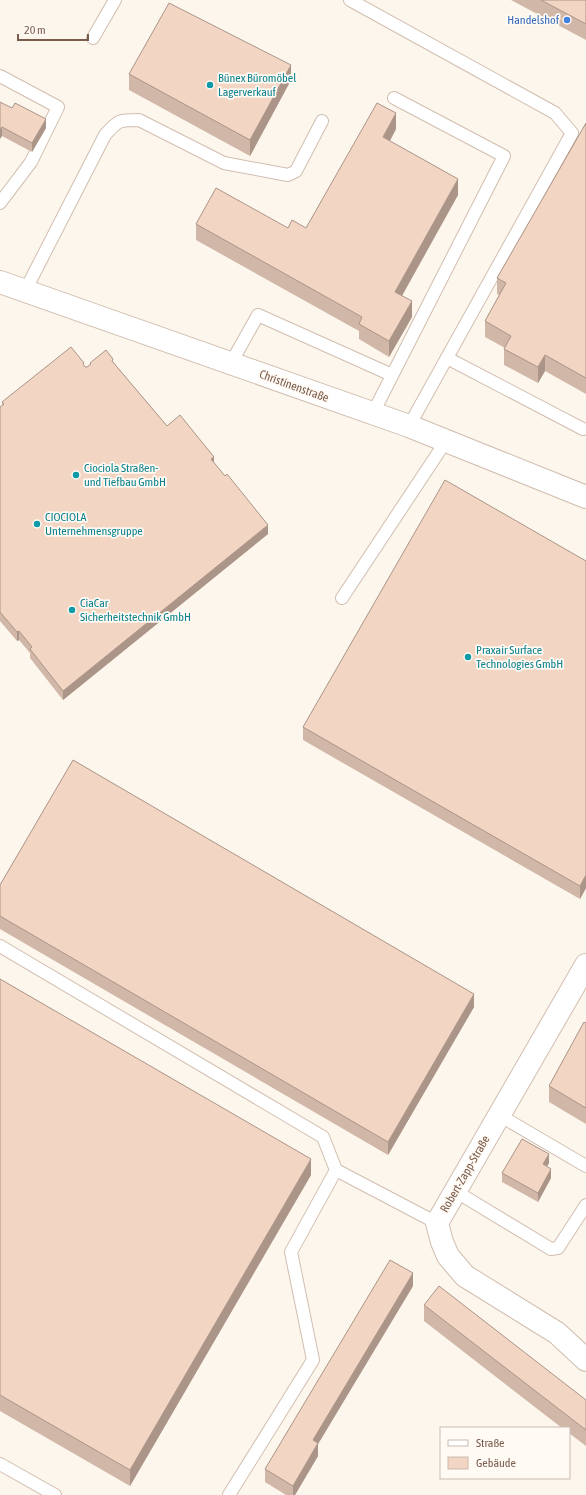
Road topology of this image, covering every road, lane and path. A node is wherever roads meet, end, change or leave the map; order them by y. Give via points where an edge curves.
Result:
1 (115, 0) edge
2 (350, 0) edge
3 (93, 38) dead end
4 (0, 76) edge
5 (394, 98) dead end
6 (322, 121) dead end
7 (0, 203) edge
8 (0, 282) edge
9 (25, 291) junction
10 (447, 358) junction
11 (231, 364) junction
12 (392, 375) junction
13 (372, 414) junction
14 (409, 426) junction
15 (583, 429) dead end
16 (446, 441) junction
17 (586, 497) edge
18 (342, 598) dead end
19 (0, 946) edge
20 (586, 966) edge
21 (499, 1115) junction
22 (586, 1166) edge
23 (336, 1170) junction
24 (455, 1191) junction
25 (586, 1205) edge
26 (438, 1223) junction
27 (586, 1360) edge
28 (0, 1464) edge
29 (55, 1495) edge
30 (229, 1495) edge

1 - 3 lane
2 - 10 lane via 555,113 572,133
4 - 7 lane via 58,108 31,162
5 - 12 lane via 504,156
6 - 9 lane via 296,171 288,175 224,163 139,120 116,123 105,135
8 - 9 street, Christinenstraße
9 - 11 street, Christinenstraße
10 - 14 lane
10 - 15 lane
11 - 12 lane via 258,315
11 - 13 street, Christinenstraße
12 - 13 lane
13 - 14 street, Christinenstraße
14 - 16 street, Christinenstraße
16 - 17 street, Christinenstraße
16 - 18 lane
19 - 23 lane via 323,1137
20 - 21 street, Robert-Zapp-Straße
21 - 22 lane
21 - 24 street, Robert-Zapp-Straße
23 - 26 lane
23 - 30 lane via 291,1252 313,1360
24 - 25 lane via 551,1249 558,1248
24 - 26 street, Robert-Zapp-Straße
26 - 27 street, Robert-Zapp-Straße via 448,1256 465,1276 557,1333
28 - 29 lane

